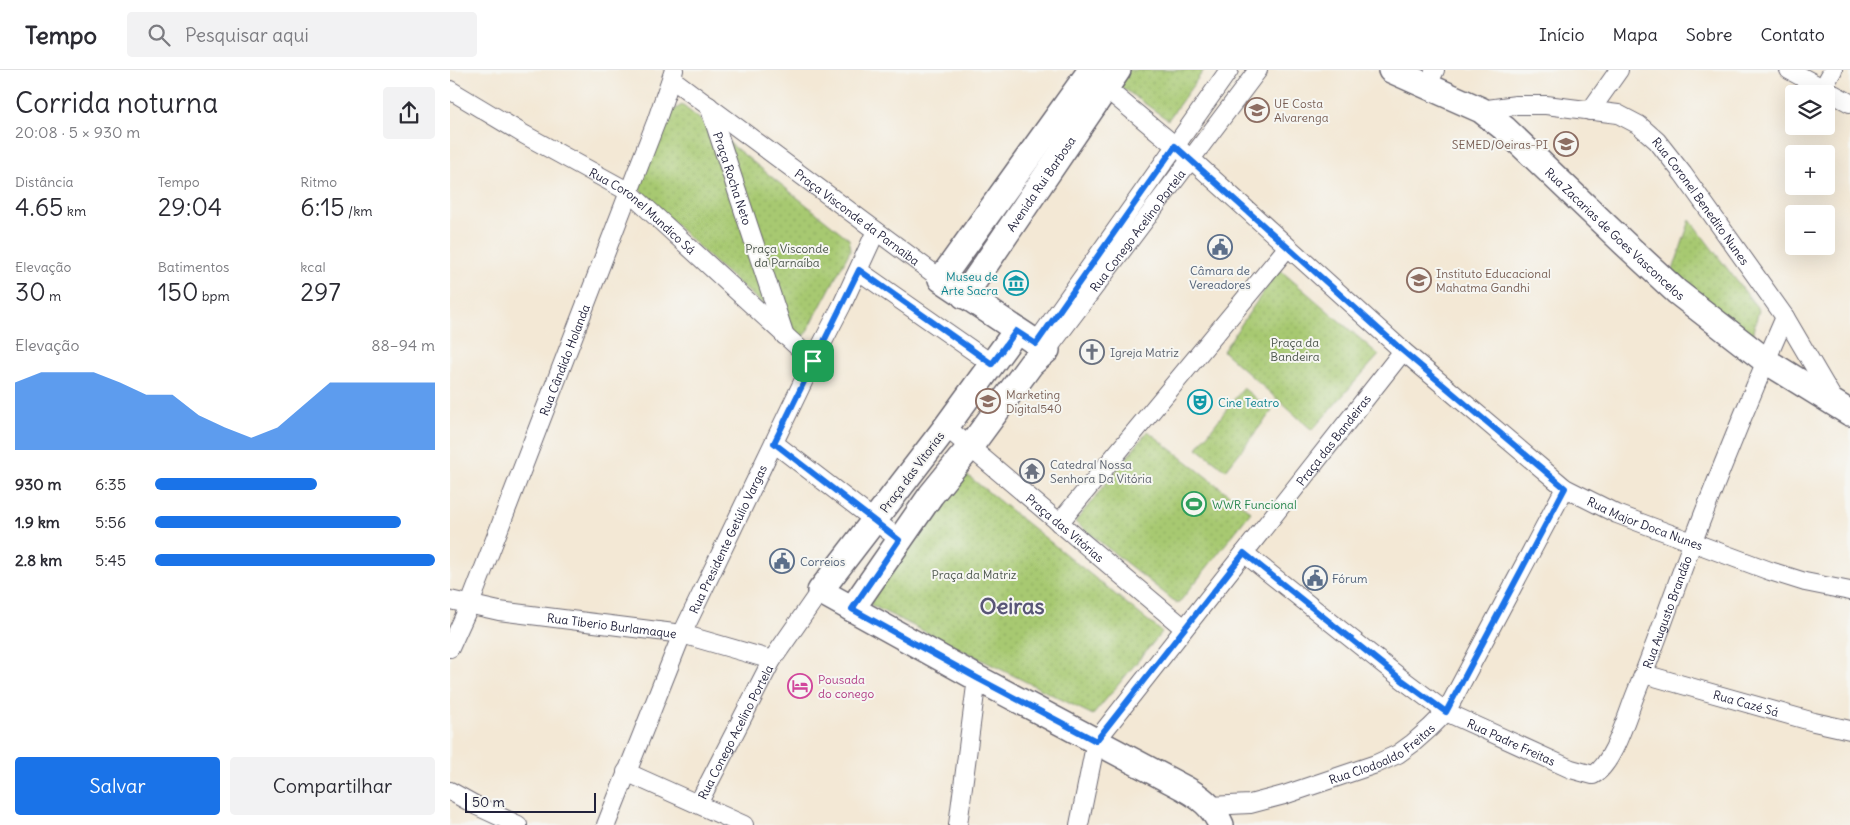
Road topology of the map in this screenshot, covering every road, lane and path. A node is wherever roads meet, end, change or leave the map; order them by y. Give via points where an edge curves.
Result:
1 (1229, 70) edge
2 (1258, 70) edge
3 (1391, 70) edge
4 (1619, 70) edge
5 (1789, 70) edge
6 (1833, 70) edge
7 (673, 75) edge
8 (1101, 75) edge
9 (1431, 78) edge
10 (1817, 85) edge
11 (1825, 85) edge
12 (450, 90) edge
13 (1835, 95) edge
14 (1850, 103) edge
15 (709, 106) junction
16 (1481, 110) junction
17 (1590, 111) junction
18 (1175, 146) junction
19 (1191, 159) junction
20 (629, 192) junction
21 (876, 231) junction
22 (1287, 248) junction
23 (859, 270) junction
24 (941, 279) junction
25 (964, 296) junction
26 (1785, 317) junction
27 (785, 336) junction
28 (1033, 347) junction
29 (1403, 351) junction
30 (813, 361) junction
31 (1766, 361) junction
32 (992, 364) junction
33 (1844, 409) edge
34 (946, 427) junction
35 (774, 443) junction
36 (970, 447) junction
37 (1565, 488) junction
38 (874, 521) junction
39 (1059, 522) junction
40 (899, 540) junction
41 (1692, 542) junction
42 (1244, 553) junction
43 (820, 591) junction
44 (1850, 591) edge
45 (450, 600) edge
46 (470, 604) junction
47 (852, 609) junction
48 (1184, 628) junction
49 (682, 634) junction
50 (450, 648) edge
51 (772, 660) junction
52 (1644, 674) junction
53 (977, 678) junction
54 (1446, 712) junction
55 (1850, 730) edge
56 (1096, 741) junction
57 (626, 772) junction
58 (1593, 775) joint
59 (450, 791) edge
60 (698, 804) junction
61 (1216, 816) edge
62 (518, 825) edge
63 (606, 825) edge
64 (744, 825) edge
65 (958, 825) edge
66 (1079, 825) edge

1 - 18 street, Rua Conego Acelino Portela
2 - 19 street, Rua Conego Acelino Portela
3 - 9 main road, Rua Zacarias de Goes Vasconcelos
4 - 17 street
5 - 10 street
6 - 11 street
7 - 15 street, Praça Visconde da Parnaiba
7 - 20 street, Rua Cândido Holanda
8 - 18 street, Rua Major Doca Nunes
8 - 24 main road, Avenida Rui Barbosa
8 - 25 main road, Avenida Rui Barbosa
9 - 16 main road, Rua Zacarias de Goes Vasconcelos
12 - 20 street, Rua Coronel Mundico Sá
13 - 14 street
15 - 21 street, Praça Visconde da Parnaiba
15 - 27 street, Praça Rocha Neto
16 - 17 street, Rua Coronel Benedito Nunes via 1546,105
16 - 31 main road, Rua Zacarias de Goes Vasconcelos via 1677,292
17 - 26 street, Rua Coronel Benedito Nunes via 1618,114 1639,125 1657,141
18 - 19 street, Rua Major Doca Nunes
18 - 28 street, Rua Conego Acelino Portela
19 - 22 street, Rua Major Doca Nunes
19 - 28 street, Rua Conego Acelino Portela
20 - 27 street, Rua Coronel Mundico Sá
20 - 46 street, Rua Cândido Holanda
21 - 23 street, Rua Presidente Getúlio Vargas
21 - 24 street, Praça Visconde da Parnaiba
22 - 29 street, Rua Major Doca Nunes
22 - 39 street
23 - 30 street, Rua Presidente Getúlio Vargas
23 - 32 street
24 - 25 main road, Praça Visconde da Parnaiba
25 - 28 main road, Praça Visconde da Parnaiba
26 - 31 street, Rua Augusto Brandão
26 - 33 street, Rua Coronel Benedito Nunes
27 - 30 street, Rua Coronel Mundico Sá
28 - 32 main road, Praça das Vitorias
28 - 36 main road, Rua Conego Acelino Portela
29 - 37 street, Rua Major Doca Nunes
29 - 42 street, Praça das Bandeiras
30 - 35 street, Rua Presidente Getúlio Vargas
31 - 33 main road, Rua Zacarias de Goes Vasconcelos
31 - 41 street, Rua Augusto Brandão
32 - 34 main road, Praça das Vitorias
34 - 36 street, Praça das Vitórias
34 - 38 main road, Praça das Vitorias
35 - 38 street
35 - 49 street, Rua Presidente Getúlio Vargas
36 - 39 street, Praça das Vitórias
36 - 40 main road, Rua Conego Acelino Portela
37 - 41 street, Rua Major Doca Nunes via 1617,514
37 - 54 street, Rua Clodoaldo Freitas
38 - 40 street
38 - 43 main road, Praça das Vitorias
39 - 48 street, Praça das Vitórias
40 - 47 main road, Rua Conego Acelino Portela
41 - 44 street, Rua Major Doca Nunes via 1805,582
41 - 52 street, Rua Augusto Brandão
42 - 48 street, Praça das Bandeiras
42 - 54 street, Rua Padre Freitas
43 - 47 main road
43 - 51 street, Praça das Vitorias
45 - 46 street, Rua Tiberio Burlamaque
46 - 49 street, Rua Tiberio Burlamaque via 499,611
46 - 50 street, Rua Cândido Holanda
47 - 53 main road
48 - 56 street, Praça das Bandeiras
49 - 51 street, Rua Tiberio Burlamaque
49 - 57 street, Rua Presidente Getúlio Vargas
51 - 60 street, Rua Conego Acelino Portela
52 - 55 street, Rua Cazé Sá
52 - 58 street, Rua Augusto Brandão via 1610,756 1600,771
53 - 56 main road
53 - 65 street
54 - 58 street, Rua Padre Freitas
54 - 61 street, Rua Clodoaldo Freitas via 1413,743 1376,764
56 - 61 main road via 1199,796
56 - 66 street
57 - 60 street
57 - 63 street, Rua Presidente Getúlio Vargas
59 - 62 street
60 - 64 street

